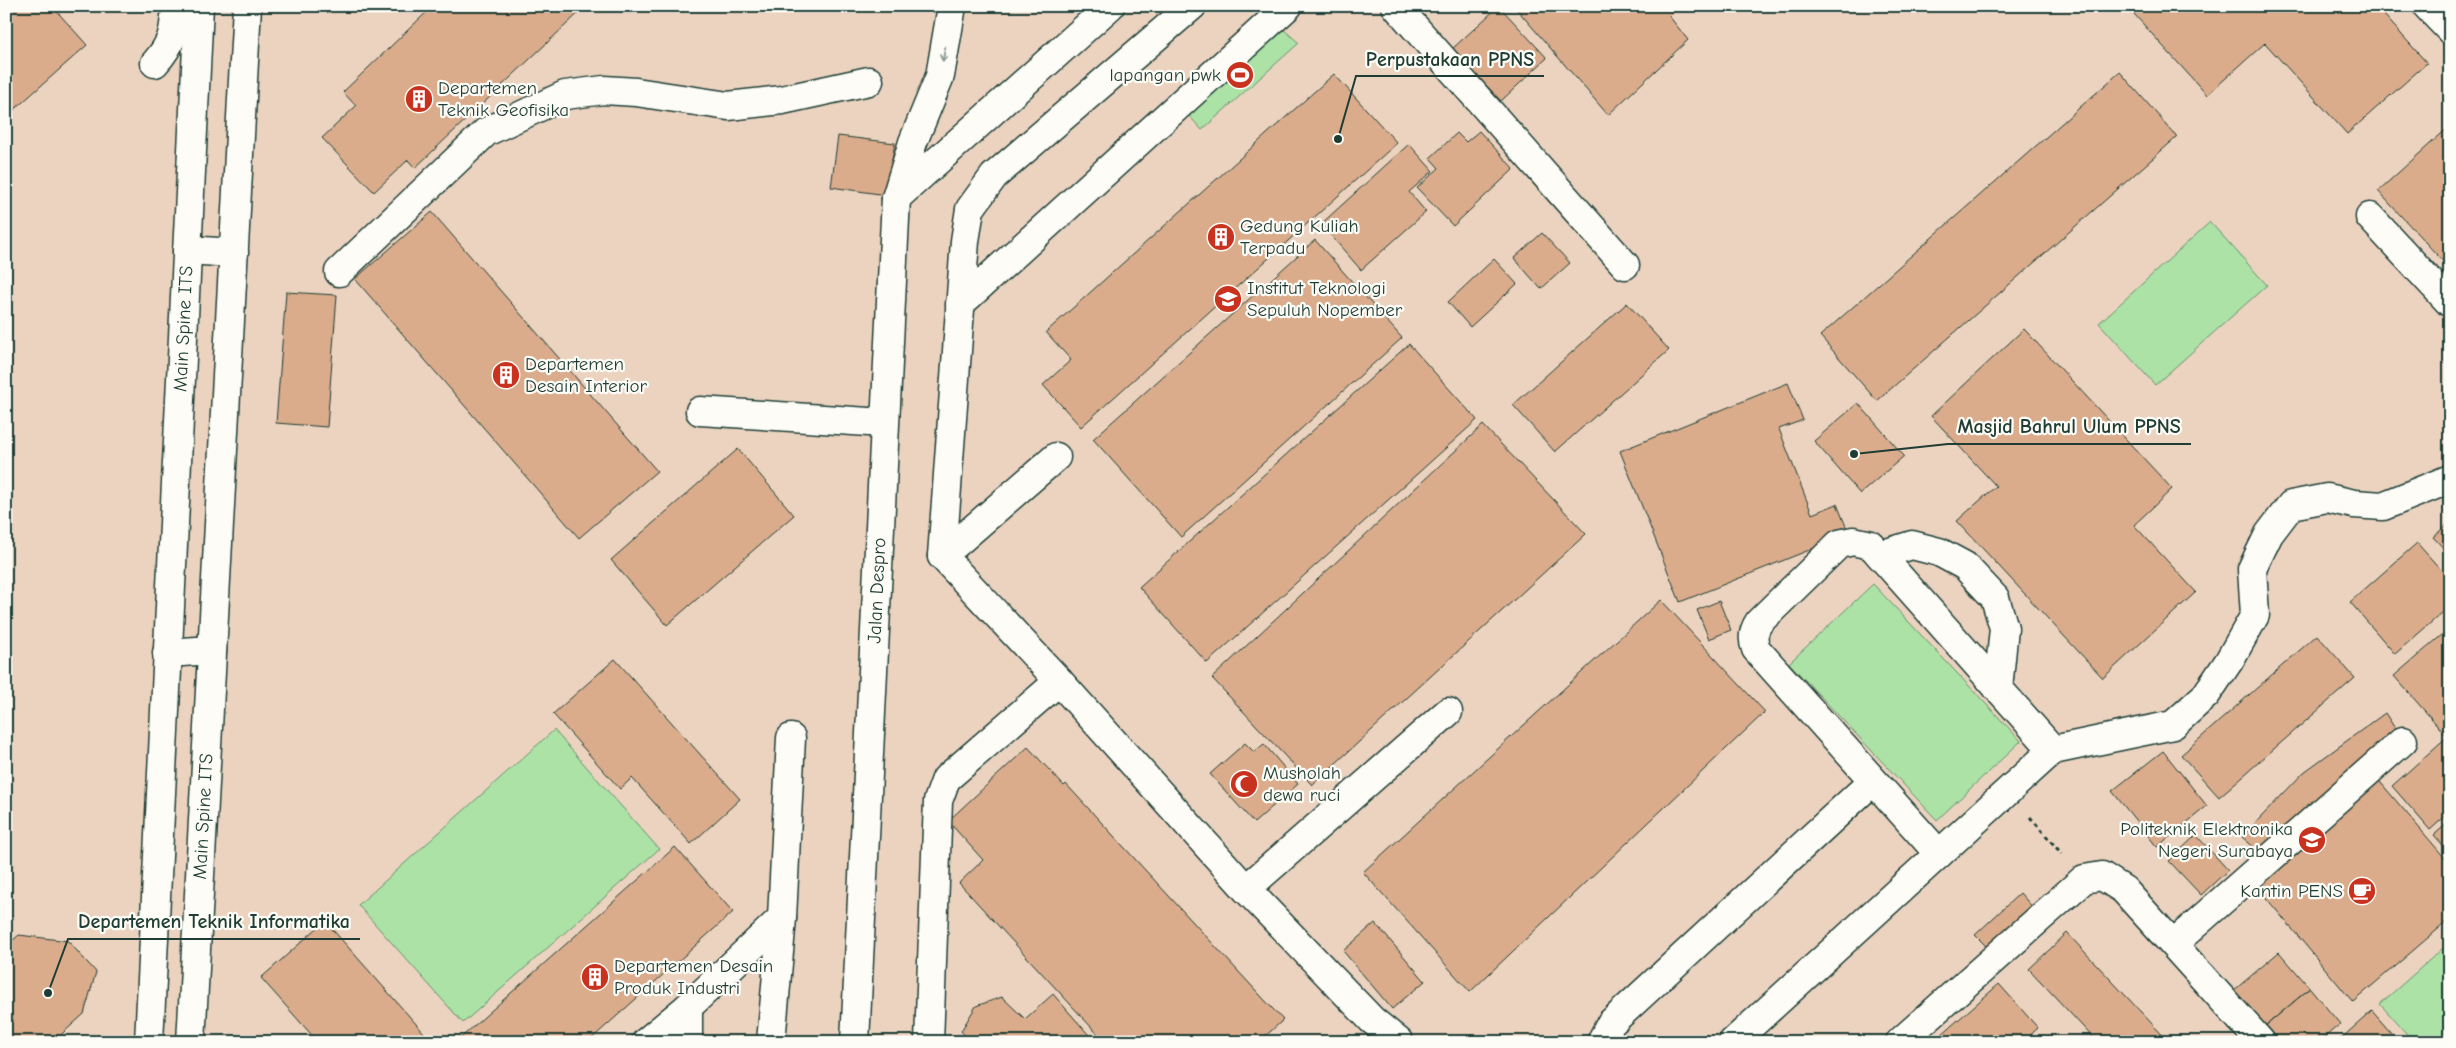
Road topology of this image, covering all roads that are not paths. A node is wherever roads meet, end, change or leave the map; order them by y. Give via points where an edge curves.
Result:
1 (176, 6) edge
2 (199, 6) edge
3 (247, 6) edge
4 (952, 6) edge
5 (1110, 6) edge
6 (1192, 6) edge
7 (1288, 6) edge
8 (1396, 6) edge
9 (2427, 6) edge
10 (2450, 30) edge
11 (155, 63) dead end
12 (869, 80) dead end
13 (896, 198) junction
14 (2370, 217) dead end
15 (187, 250) junction
16 (234, 253) junction
17 (1625, 264) dead end
18 (339, 272) dead end
19 (2450, 303) edge
20 (960, 304) junction
21 (700, 411) dead end
22 (884, 423) junction
23 (1056, 457) dead end
24 (2450, 479) edge
25 (1880, 555) junction
26 (942, 556) junction
27 (212, 650) junction
28 (167, 652) junction
29 (1059, 681) junction
30 (1998, 689) junction
31 (1448, 712) dead end
32 (791, 738) dead end
33 (2404, 741) dead end
34 (2052, 750) junction
35 (1873, 782) junction
36 (1939, 854) junction
37 (1246, 889) junction
38 (782, 918) junction
39 (2173, 944) junction
40 (688, 1007) junction
41 (157, 1041) edge
42 (191, 1042) edge
43 (646, 1042) edge
44 (688, 1042) edge
45 (771, 1042) edge
46 (855, 1042) edge
47 (929, 1042) edge
48 (1399, 1042) edge
49 (1601, 1042) edge
50 (1733, 1042) edge
51 (1900, 1042) edge
52 (2261, 1042) edge

1 - 11 street via 174,34 167,50
2 - 15 street, Main Spine ITS
3 - 16 street, Main Spine ITS
4 -> 13 street, Jalan Despro via 940,76 913,142
5 - 13 street
6 - 20 street via 994,176 970,209
7 - 20 street
8 - 17 street
9 - 10 street
12 - 18 street via 782,100 728,106 636,92 604,90 565,95 486,132
13 - 22 street, Jalan Despro
14 - 19 street
15 - 16 street
15 - 28 street, Main Spine ITS
16 - 27 street, Main Spine ITS
20 - 26 street
21 - 22 street
22 - 46 street, Jalan Despro
23 - 26 street
24 - 34 street via 2383,506 2327,498 2291,505 2269,534 2252,569 2255,615 2206,695 2173,725
25 - 30 street
25 - 30 street via 1912,545 1939,552 1965,566 1996,598 2004,628
25 - 35 street via 1871,544 1854,541 1839,544 1759,622 1753,638 1756,649
26 - 29 street
27 - 28 street
27 - 42 street, Main Spine ITS
28 - 41 street, Main Spine ITS
29 - 37 street
29 - 47 street via 946,779 938,801
30 - 34 street
31 - 37 street
32 - 38 street
33 - 39 street
34 - 36 street
35 - 36 street
35 - 49 street via 1611,1023
36 - 50 street
37 - 48 street via 1372,1020
38 - 40 street
38 - 45 street
39 - 51 street via 2124,890 2102,876 2084,879
39 - 52 street
40 - 43 street
40 - 44 street

